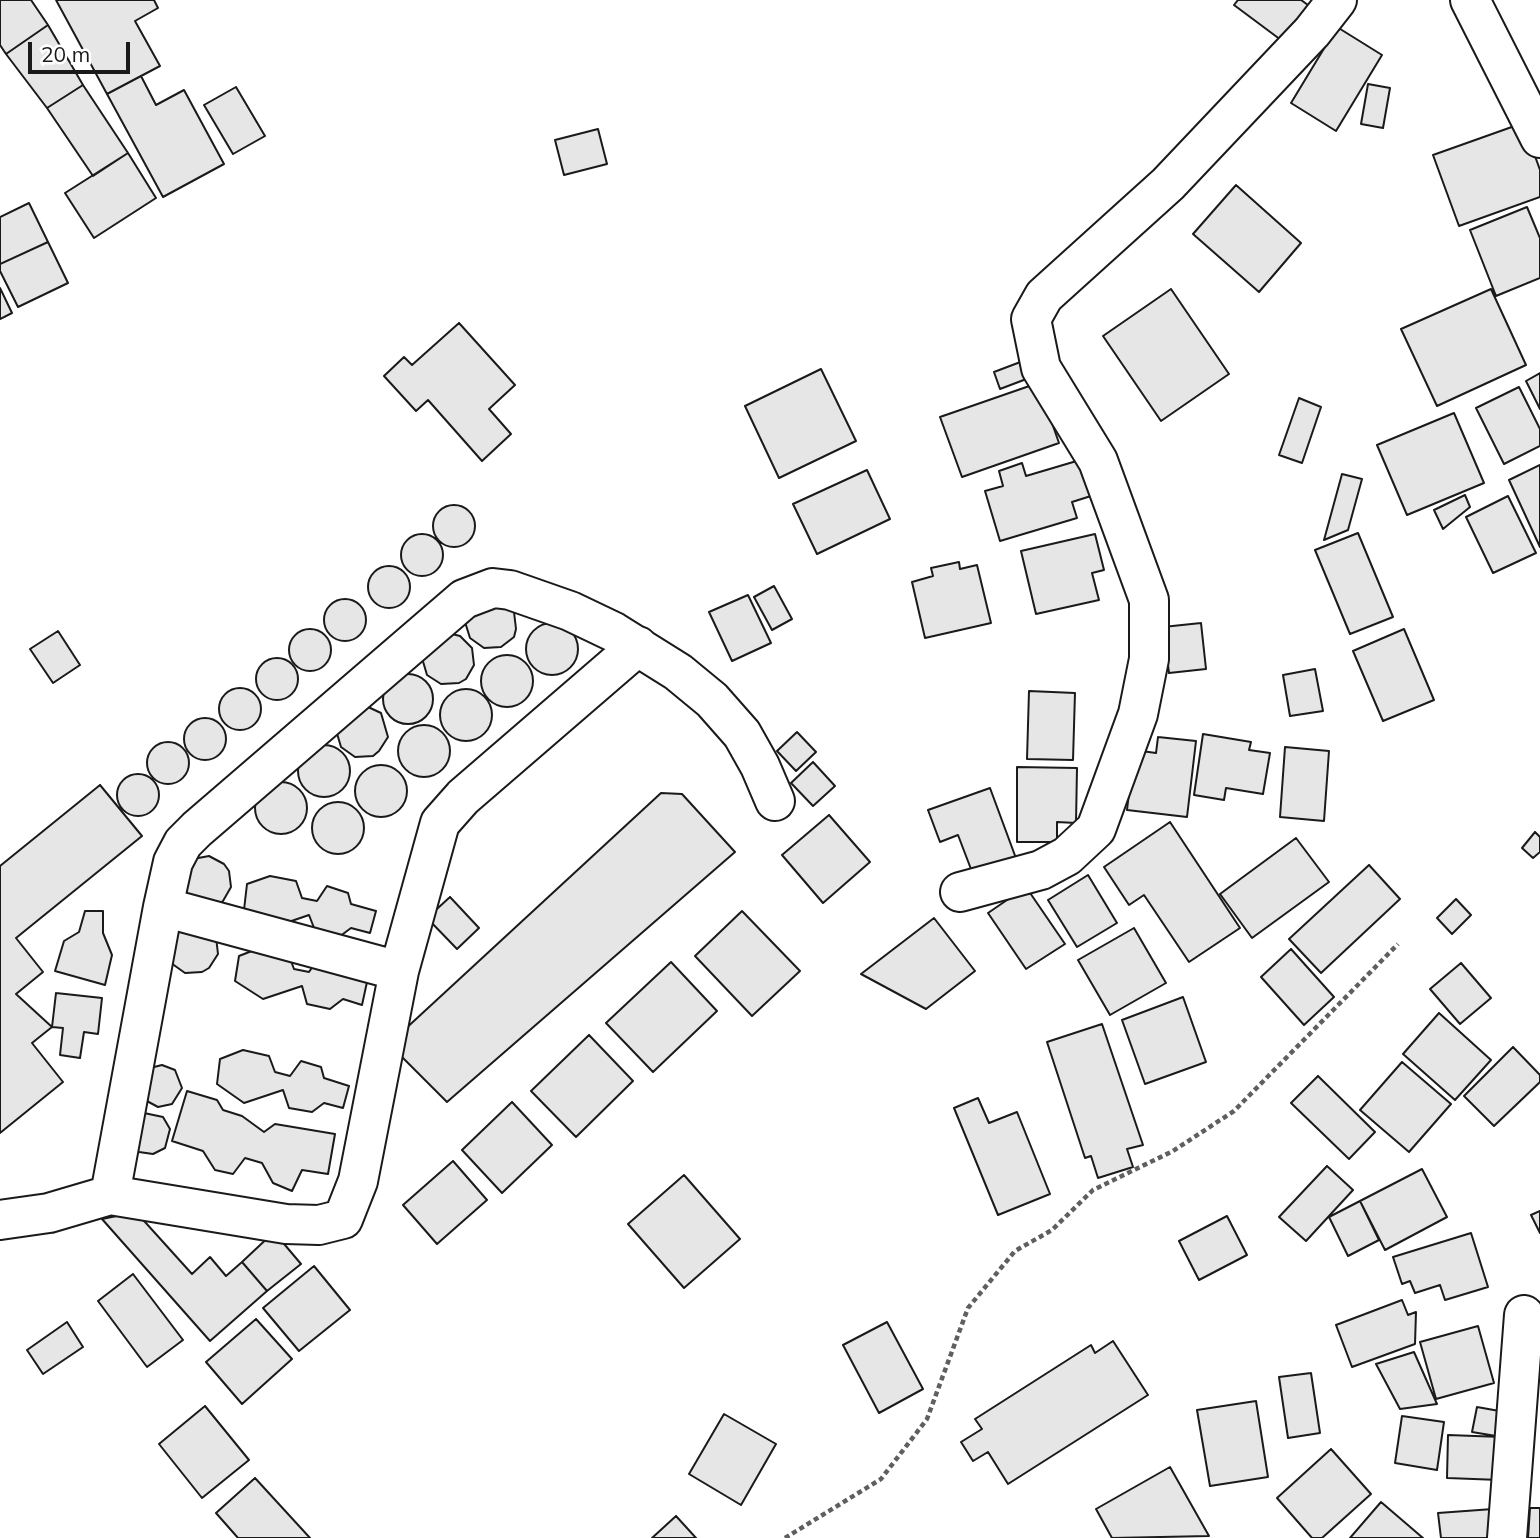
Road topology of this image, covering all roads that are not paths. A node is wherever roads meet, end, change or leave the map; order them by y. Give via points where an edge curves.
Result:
1 (1337, 0) edge
2 (1471, 0) edge
3 (1540, 138) edge
4 (638, 646) junction
5 (775, 801) dead end
6 (960, 892) dead end
7 (163, 906) junction
8 (399, 971) junction
9 (110, 1195) junction
10 (0, 1220) edge
11 (1524, 1315) dead end
12 (1507, 1538) edge

1 - 6 street via 1168,184 1045,296 1031,319 1041,368 1098,461 1149,600 1149,659 1138,714 1096,828 1067,856 1041,870
2 - 3 street
4 - 5 street via 678,672 729,717 760,766
4 - 7 street via 570,611 523,594 492,588 464,599 183,844 173,862
4 - 8 street via 463,797 440,823
7 - 8 street
7 - 9 street
8 - 9 street via 358,1181 343,1219 319,1226 286,1224
9 - 10 street via 49,1213
11 - 12 street

